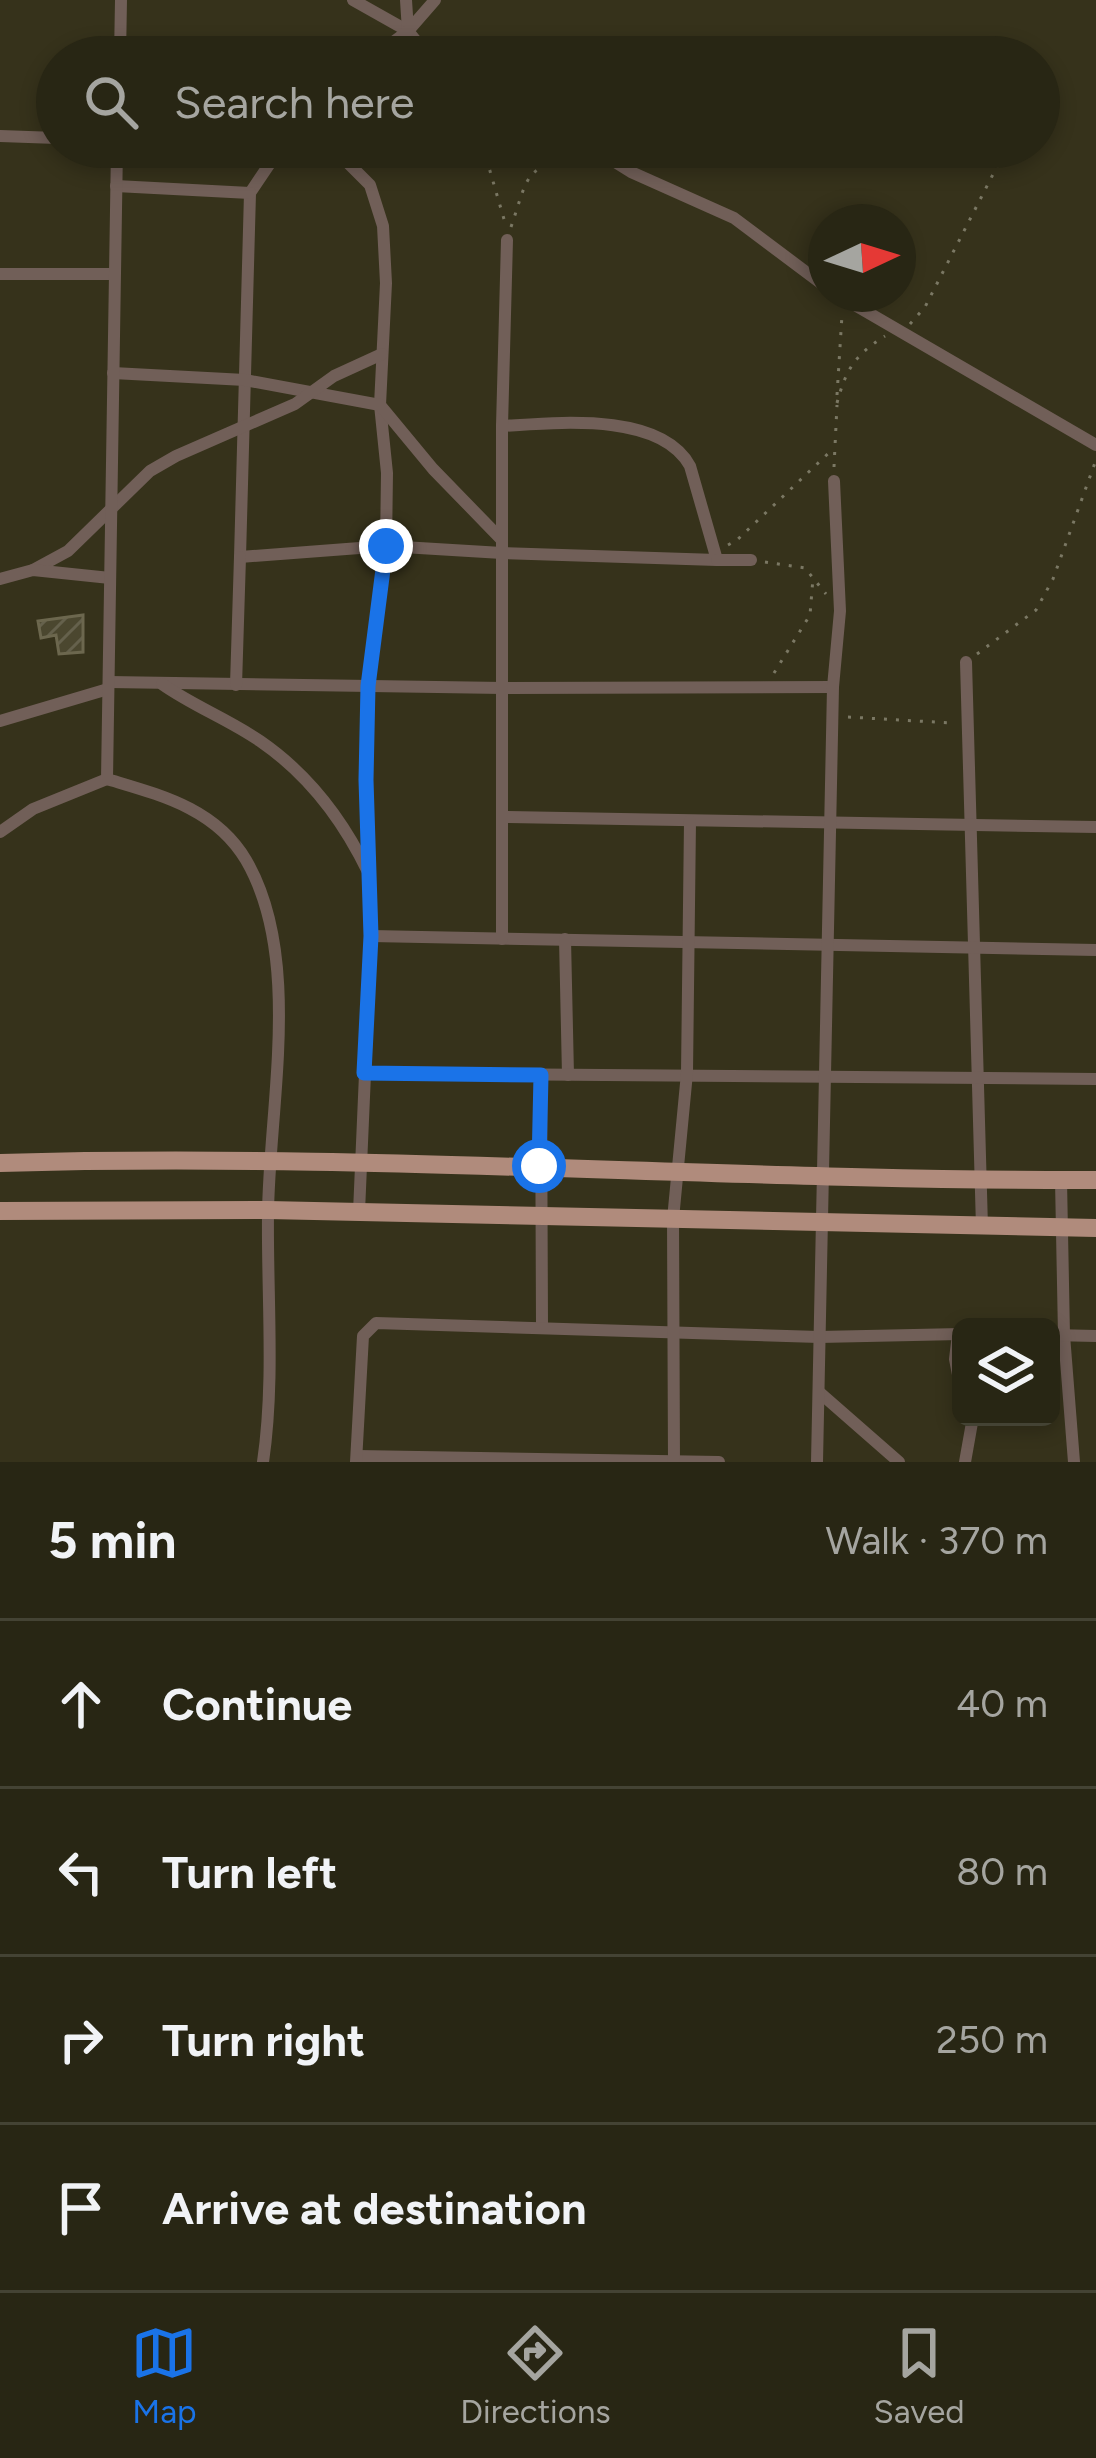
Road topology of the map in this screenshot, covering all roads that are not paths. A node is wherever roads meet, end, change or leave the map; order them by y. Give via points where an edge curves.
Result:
1 (121, 0) edge
2 (353, 0) edge
3 (406, 0) edge
4 (435, 0) edge
5 (408, 31) junction
6 (120, 36) edge
7 (401, 36) edge
8 (412, 36) edge
9 (0, 136) edge
10 (36, 137) edge
11 (116, 168) edge
12 (267, 168) edge
13 (353, 168) edge
14 (626, 168) edge
15 (116, 186) junction
16 (250, 193) junction
17 (507, 240) road end
18 (0, 274) edge
19 (114, 274) junction
20 (808, 274) edge
21 (866, 312) edge
22 (382, 354) junction
23 (113, 373) junction
24 (245, 380) junction
25 (314, 393) junction
26 (380, 405) junction
27 (502, 426) junction
28 (244, 428) junction
29 (1096, 445) edge
30 (833, 481) road end
31 (111, 505) junction
32 (386, 546) junction
33 (502, 547) junction
34 (715, 554) junction
35 (240, 557) junction
36 (751, 560) road end
37 (33, 570) junction
38 (110, 578) junction
39 (0, 579) edge
40 (966, 662) road end
41 (160, 683) junction
42 (109, 685) junction
43 (236, 685) junction
44 (368, 686) junction
45 (833, 687) junction
46 (502, 688) junction
47 (0, 721) edge
48 (107, 778) junction
49 (503, 817) junction
50 (690, 821) junction
51 (832, 825) junction
52 (968, 827) junction
53 (1096, 827) edge
54 (0, 832) edge
55 (371, 880) junction
56 (371, 936) junction
57 (502, 939) junction
58 (565, 939) junction
59 (688, 940) junction
60 (830, 946) junction
61 (976, 950) junction
62 (1096, 950) edge
63 (364, 1073) junction
64 (687, 1073) junction
65 (541, 1075) junction
66 (568, 1075) junction
67 (977, 1078) junction
68 (826, 1079) junction
69 (1096, 1079) edge
70 (270, 1162) junction
71 (0, 1163) edge
72 (360, 1163) junction
73 (539, 1166) junction
74 (679, 1171) junction
75 (823, 1177) junction
76 (981, 1180) junction
77 (1061, 1180) junction
78 (1096, 1180) edge
79 (268, 1210) junction
80 (0, 1211) edge
81 (359, 1212) junction
82 (539, 1216) junction
83 (674, 1219) junction
84 (821, 1223) junction
85 (982, 1227) junction
86 (1061, 1227) junction
87 (1096, 1228) edge
88 (1058, 1318) edge
89 (542, 1325) junction
90 (674, 1333) junction
91 (952, 1334) edge
92 (1060, 1335) edge
93 (1096, 1336) edge
94 (819, 1337) junction
95 (1060, 1351) edge
96 (819, 1392) junction
97 (964, 1426) edge
98 (971, 1426) edge
99 (357, 1459) edge
100 (481, 1460) edge
101 (674, 1461) edge
102 (263, 1462) edge
103 (719, 1462) edge
104 (818, 1462) edge
105 (899, 1462) edge
106 (964, 1462) edge
107 (1074, 1462) edge

1 - 6 street
2 - 5 street
3 - 5 street
4 - 5 street
5 - 7 street
5 - 8 street
9 - 10 street
11 - 15 street
12 - 16 street
13 - 22 street via 370,185 383,226
14 - 20 street via 734,218
15 - 16 street
15 - 19 street
16 - 24 street
17 - 27 street
18 - 19 street
19 - 23 street
21 - 29 street
22 - 25 street
22 - 26 street
23 - 24 street
23 - 31 street
24 - 25 street
24 - 28 street
25 - 26 street
25 - 28 street
26 - 32 street
26 - 33 street
27 - 33 street
27 - 34 street via 595,424 658,437 690,466
28 - 31 street via 150,471
28 - 35 street
30 - 45 street via 840,610
31 - 37 street via 68,551
31 - 38 street
32 - 33 street
32 - 35 street
32 - 44 street
33 - 34 street
33 - 46 street
34 - 36 street
35 - 43 street
37 - 38 street
37 - 39 street
38 - 42 street
40 - 52 street
41 - 42 street
41 - 43 street
41 - 55 street via 296,772 332,808
42 - 47 street
42 - 48 street
43 - 44 street
44 - 46 street
44 - 55 street
45 - 46 street
45 - 51 street
46 - 49 street
48 - 54 street
48 - 70 street via 189,806 222,830 268,911 277,1039
49 - 50 street
49 - 57 street
50 - 51 street
50 - 59 street
51 - 52 street
51 - 60 street
52 - 53 street
52 - 61 street
55 - 56 street
56 - 57 street
56 - 63 street
57 - 58 street
58 - 59 street
58 - 66 street
59 - 60 street
59 - 64 street
60 - 61 street
60 - 68 street
61 - 62 street
61 - 67 street
63 - 65 street
63 - 72 street
64 - 66 street
64 - 68 street
64 - 74 street
65 - 66 street
65 - 73 street
67 - 68 street
67 - 69 street
67 - 76 street
68 - 75 street
70 - 71 main road
70 - 72 main road
70 - 79 street
72 - 73 main road
72 - 81 street
73 - 74 main road
73 - 82 street
74 - 75 main road
74 - 83 street
75 - 76 main road
75 - 84 street
76 - 77 main road
76 - 85 street
77 - 78 main road
77 - 86 street
79 - 80 main road
79 - 81 main road
79 - 102 street
81 - 82 main road
82 - 83 main road
82 - 89 street
83 - 84 main road
83 - 90 street
84 - 85 main road
84 - 94 street
85 - 86 main road
86 - 87 main road
86 - 88 street
89 - 90 street
89 - 99 street via 368,1327
90 - 94 street
90 - 101 street
91 - 94 street
92 - 93 street
94 - 96 street
95 - 107 street
96 - 104 street
96 - 105 street
97 - 106 street
98 - 106 street
99 - 100 street
100 - 101 street
101 - 103 street

